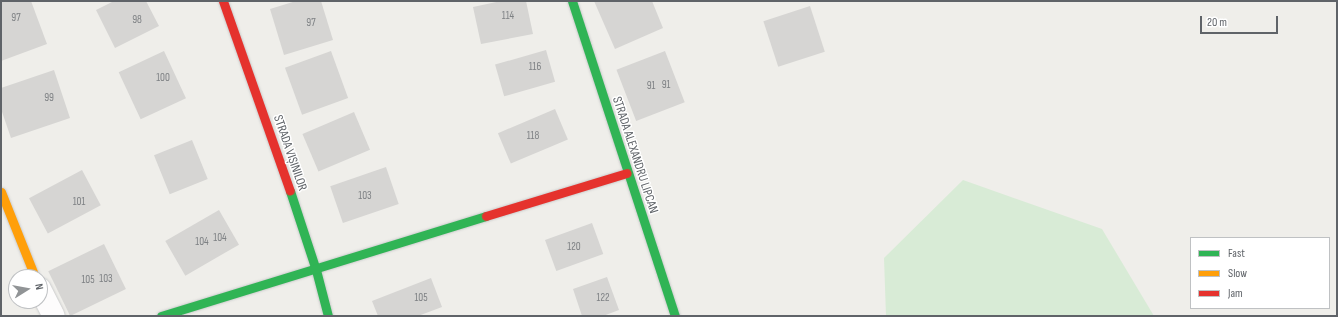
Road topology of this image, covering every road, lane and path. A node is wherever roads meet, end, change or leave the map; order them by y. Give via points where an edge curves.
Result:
1 (223, 1) edge
2 (572, 1) edge
3 (627, 173) junction
4 (1, 192) edge
5 (32, 269) edge
6 (316, 270) junction
7 (48, 304) edge
8 (54, 316) edge
9 (161, 316) edge
10 (328, 316) edge
11 (675, 316) edge

1 - 6 street, STRADA VIȘINILOR
2 - 3 street, STRADA ALEXANDRU LIPCAN
3 - 6 street
3 - 11 street, STRADA ALEXANDRU LIPCAN
4 - 5 street
6 - 9 street
6 - 10 street, STRADA VIȘINILOR
7 - 8 street

